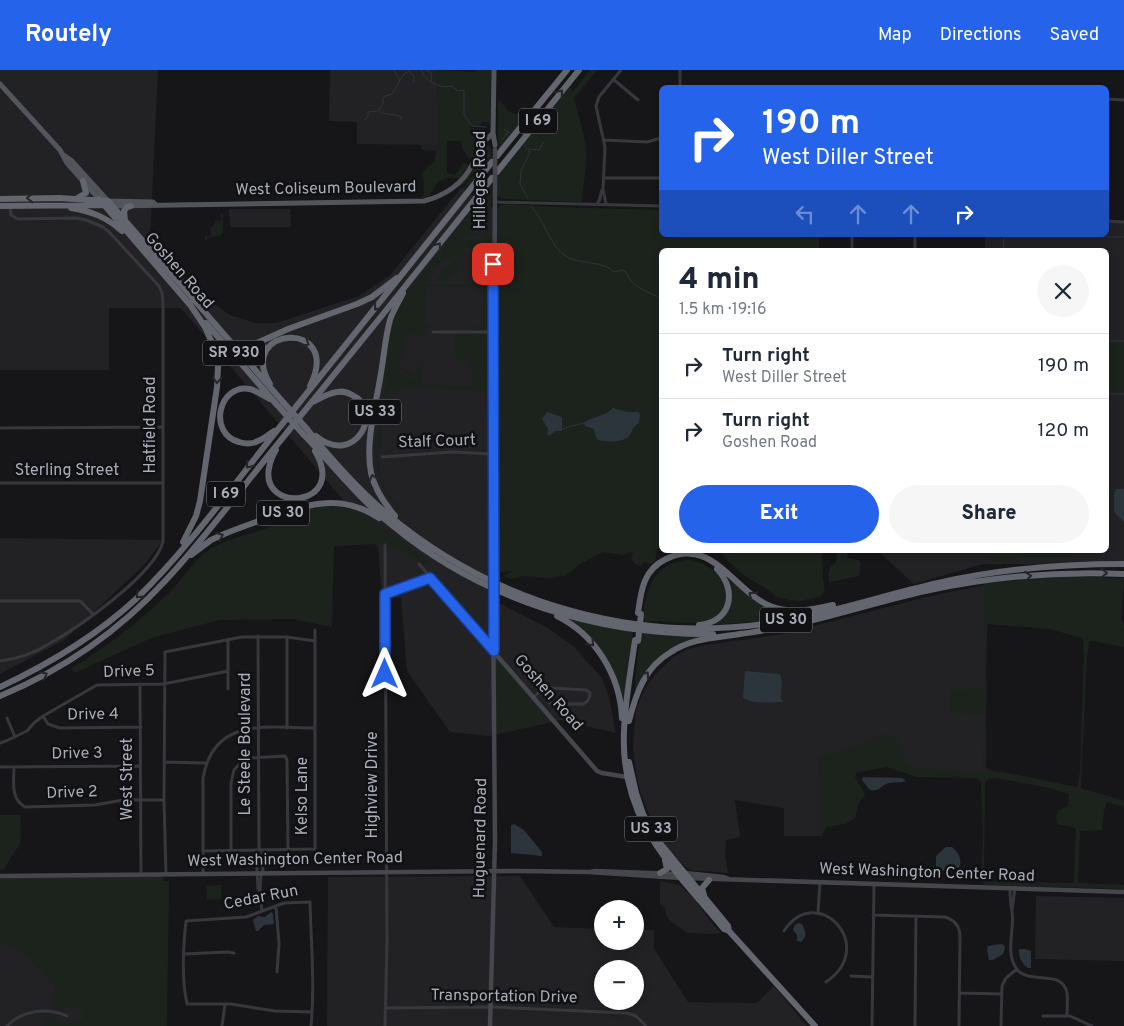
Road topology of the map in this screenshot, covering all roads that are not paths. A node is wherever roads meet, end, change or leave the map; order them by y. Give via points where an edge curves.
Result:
1 (494, 70) edge
2 (567, 70) edge
3 (579, 70) edge
4 (621, 70) edge
5 (680, 70) edge
6 (613, 79) junction
7 (0, 84) edge
8 (680, 85) edge
9 (1109, 99) edge
10 (638, 100) dead end
11 (1124, 100) edge
12 (493, 133) junction
13 (659, 139) edge
14 (604, 140) junction
15 (494, 143) junction
16 (481, 144) junction
17 (62, 154) junction
18 (497, 156) dead end
19 (492, 162) dead end
20 (497, 172) dead end
21 (492, 178) dead end
22 (604, 178) junction
23 (659, 178) edge
24 (83, 181) junction
25 (603, 189) junction
26 (0, 199) edge
27 (71, 199) junction
28 (10, 202) junction
29 (494, 202) junction
30 (106, 203) junction
31 (597, 204) junction
32 (607, 204) junction
33 (156, 205) junction
34 (0, 206) edge
35 (47, 206) junction
36 (131, 206) junction
37 (659, 206) edge
38 (1109, 221) edge
39 (126, 222) junction
40 (1124, 222) edge
41 (142, 250) junction
42 (408, 269) junction
43 (407, 284) junction
44 (189, 303) junction
45 (433, 332) dead end
46 (493, 332) junction
47 (238, 349) junction
48 (305, 396) junction
49 (280, 403) junction
50 (312, 403) junction
51 (163, 427) junction
52 (280, 427) junction
53 (0, 428) edge
54 (306, 433) junction
55 (281, 439) junction
56 (493, 454) junction
57 (382, 457) dead end
58 (163, 482) junction
59 (0, 483) edge
60 (392, 525) junction
61 (410, 532) junction
62 (385, 544) dead end
63 (172, 560) junction
64 (180, 564) junction
65 (419, 564) dead end
66 (1124, 564) edge
67 (1124, 574) edge
68 (430, 578) junction
69 (900, 592) junction
70 (385, 594) junction
71 (0, 601) edge
72 (535, 606) junction
73 (93, 614) junction
74 (640, 614) junction
75 (668, 628) junction
76 (315, 630) dead end
77 (761, 630) junction
78 (258, 636) junction
79 (287, 637) junction
80 (228, 639) junction
81 (315, 641) junction
82 (636, 641) junction
83 (494, 651) junction
84 (0, 661) edge
85 (228, 671) junction
86 (140, 684) junction
87 (164, 684) junction
88 (0, 687) edge
89 (228, 689) dead end
90 (540, 691) junction
91 (0, 696) edge
92 (534, 697) junction
93 (43, 716) junction
94 (7, 718) dead end
95 (629, 720) junction
96 (140, 727) junction
97 (259, 728) junction
98 (287, 728) junction
99 (315, 728) junction
100 (624, 730) junction
101 (15, 738) junction
102 (0, 743) edge
103 (259, 757) junction
104 (164, 762) junction
105 (205, 763) junction
106 (140, 766) junction
107 (0, 767) edge
108 (14, 767) junction
109 (627, 777) junction
110 (141, 800) junction
111 (164, 800) junction
112 (288, 850) junction
113 (203, 851) junction
114 (231, 851) junction
115 (259, 851) junction
116 (664, 856) junction
117 (386, 871) junction
118 (494, 871) junction
119 (589, 872) junction
120 (203, 873) junction
121 (260, 873) junction
122 (660, 873) junction
123 (166, 874) junction
124 (141, 875) junction
125 (0, 876) edge
126 (683, 876) junction
127 (729, 879) junction
128 (709, 880) junction
129 (820, 882) junction
130 (874, 884) junction
131 (1012, 888) junction
132 (1124, 892) edge
133 (705, 899) junction
134 (276, 906) junction
135 (262, 911) junction
136 (818, 913) junction
137 (873, 916) junction
138 (916, 916) junction
139 (730, 931) junction
140 (784, 931) dead end
141 (234, 953) dead end
142 (184, 954) junction
143 (1017, 969) junction
144 (278, 972) dead end
145 (851, 976) dead end
146 (872, 977) junction
147 (826, 982) dead end
148 (960, 993) junction
149 (1001, 994) junction
150 (225, 1004) junction
151 (490, 1007) junction
152 (386, 1008) junction
153 (312, 1012) junction
154 (67, 1016) dead end
155 (1043, 1016) dead end
156 (1067, 1016) junction
157 (7, 1026) edge
158 (222, 1026) edge
159 (311, 1026) edge
160 (385, 1026) edge
161 (490, 1026) edge
162 (646, 1026) edge
163 (815, 1026) edge
164 (872, 1026) edge
165 (915, 1026) edge
166 (959, 1026) edge
167 (1001, 1026) edge
168 (1092, 1026) edge

1 - 12 main road, Hillegas Road
2 - 18 highway, I 69
20 -> 3 highway, I 69
4 - 6 street
5 - 8 street
6 - 10 street
6 - 14 street via 597,102 596,111
7 - 17 main road, Goshen Road
9 - 11 street
12 - 15 main road, Hillegas Road
12 - 16 main road, West Coliseum Boulevard
13 - 14 street via 647,142
14 - 22 street
15 - 16 main road
15 - 29 main road, Hillegas Road, bridge
16 - 33 main road, West Coliseum Boulevard via 460,182 443,194 424,201
17 - 24 main road, Goshen Road
17 - 30 main road, Goshen Road via 71,160
19 - 42 highway, I 69
43 -> 21 highway, I 69
22 - 23 street
22 - 25 street
24 - 27 highway via 86,193
24 - 30 main road, Goshen Road
25 - 31 street
25 - 32 street
26 - 28 highway, West Coliseum Boulevard / SR 930
27 -> 28 highway, West Coliseum Boulevard / SR 930
27 - 30 highway, West Coliseum Boulevard / SR 930
28 - 34 highway, West Coliseum Boulevard / SR 930
28 - 35 highway, West Coliseum Boulevard / SR 930
28 - 51 street, Hatfield Road via 11,215 18,219 77,218 97,224 110,233 158,286 163,304
29 - 31 street
29 - 46 main road, Hillegas Road
30 - 33 main road, West Coliseum Boulevard via 153,202
30 - 35 highway, West Coliseum Boulevard
30 - 36 main road, West Coliseum Boulevard
30 - 39 highway, SR 930
30 - 41 highway, Goshen Road
31 - 32 street
32 - 37 street
33 - 36 main road, West Coliseum Boulevard
35 - 41 highway, SR 930 via 98,214 112,222
36 - 39 highway via 124,211
38 - 40 street
39 - 47 highway, SR 930
41 - 44 highway, Goshen Road / SR 930
42 - 47 highway via 384,289 357,304
42 -> 48 highway, I 69
43 - 50 highway, I 69
61 -> 43 highway, US 33 via 377,490 371,472 370,451 387,332
44 - 49 highway, Goshen Road / SR 930
44 -> 63 highway via 213,345 218,366 217,387 200,501 189,532
45 - 46 street
46 - 56 main road, Hillegas Road
47 - 49 highway, SR 930
49 -> 48 highway via 263,361 272,343 285,337 293,336 307,342 316,356 315,376
48 - 52 highway, I 69
49 - 52 highway via 257,392 241,389 230,394 221,409 220,418 226,435 242,443 258,441
49 - 54 highway, bridge
50 - 54 highway via 335,392 349,393 364,408 366,421 362,434 344,446 325,443
50 - 55 highway, I 69
51 - 53 street
51 - 58 street, Hatfield Road
52 -> 63 highway, I 69
54 - 55 highway via 322,463 323,473 314,492 296,500 283,497 270,482 269,467
54 - 60 highway via 348,484
54 - 61 highway, US 30 via 386,514
55 - 64 highway, I 69
56 - 57 street, Stalf Court via 452,452
56 - 83 main road, Hillegas Road, bridge
58 - 59 street, Sterling Street
58 - 73 street, Hatfield Road via 163,542 159,555 142,575
64 -> 60 highway, US 30 via 222,534 316,503 351,505
60 - 72 highway, US 30 via 462,573
61 - 75 highway, US 30 via 475,573 538,602 595,618
62 - 70 street, Highview Drive
63 -> 88 highway, I 69 via 135,599 96,632 57,658
91 -> 64 highway, I 69 via 47,673 100,639 140,606
65 - 68 street, Goshen Road
66 - 69 highway, US 30 via 1010,570
77 -> 67 highway, US 30 via 985,580 1062,574
68 - 70 street
68 - 83 street, Goshen Road
69 -> 74 highway via 805,611 787,610 770,606 754,597 709,558 684,554 668,558 652,570 643,583
69 - 75 highway, US 30 via 767,623
70 - 117 street, Highview Drive
71 - 73 street via 80,601
72 - 77 highway, US 30 via 591,622 648,632 714,634
72 -> 100 highway, US 33 via 571,624 598,651 617,688
73 - 84 street, Hatfield Road via 46,646
74 - 75 highway, US 33 via 648,583 665,563 689,557 713,566 724,577 729,589 724,612 705,624
74 - 82 highway, US 33, bridge
76 - 81 street, Kelso Lane
95 -> 77 highway via 642,682 667,654 694,641
78 - 79 street
78 - 80 street
78 - 97 street, Le Steele Boulevard
79 - 81 street
79 - 98 street
80 - 85 street
80 - 87 street via 165,652
81 - 99 street, Kelso Lane
82 - 95 highway, US 33
82 - 100 highway
83 - 92 main road, Goshen Road
83 - 118 main road, Huguenard Road
85 - 87 street, Drive 5
85 - 89 street
86 - 87 street, Drive 5
86 - 93 street, Drive 5 via 97,685
86 - 96 street, West Street
87 - 104 street
90 - 90 street via 552,688 586,690 590,697 583,704 551,704
90 - 92 street
92 - 109 main road, Goshen Road via 597,771
93 - 96 street, Drive 4 via 48,724 60,728
93 - 101 street
94 - 101 street
95 - 126 highway, US 33 via 629,765 643,814
96 - 106 street, West Street
97 - 98 street
97 - 103 street, Le Steele Boulevard
97 - 105 street via 225,738 214,747
98 - 99 street
99 - 112 street, Kelso Lane via 316,847 313,850
100 - 109 highway, US 33
101 - 102 street
103 - 112 street via 287,758
103 - 114 street via 237,764 231,776
103 - 115 street, Le Steele Boulevard
104 - 105 street
104 - 111 street
105 - 113 street
106 - 108 street, Drive 3
106 - 110 street, West Street
107 - 108 street, Drive 3
108 - 110 street, Drive 2 via 15,798 25,807
109 - 116 highway, US 33 via 638,816
110 - 111 street, Drive 2
110 - 124 street, West Street
111 - 123 street
112 - 115 street, Kelso Lane
113 - 114 street, Kelso Lane
113 - 120 street
114 - 115 street, Kelso Lane
115 - 121 street, Le Steele Boulevard
116 - 122 highway via 667,867
116 - 126 highway, US 33
117 - 118 main road, West Washington Center Road
117 - 121 main road, West Washington Center Road
117 - 152 street, Highview Drive
118 - 119 main road, West Washington Center Road
118 - 151 main road, Huguenard Road
119 - 122 main road, West Washington Center Road
119 - 126 main road, West Washington Center Road
120 - 121 main road, West Washington Center Road
120 - 123 main road, West Washington Center Road
121 - 135 street, Le Steele Boulevard
122 - 126 main road, West Washington Center Road
123 - 124 main road, West Washington Center Road
124 - 125 main road, West Washington Center Road
126 - 127 main road, West Washington Center Road
126 - 128 main road, West Washington Center Road
126 - 133 highway, US 33
126 - 139 highway, US 33 via 724,929
127 - 128 main road, West Washington Center Road
127 - 129 main road, West Washington Center Road
128 - 133 highway via 702,888
129 - 130 main road, West Washington Center Road
129 - 136 street
130 - 131 main road, West Washington Center Road
130 - 137 street
131 - 132 main road, West Washington Center Road
131 - 143 street via 1011,955
133 - 139 highway, US 33
134 - 135 street, Cedar Run
134 - 144 street
134 - 153 street, Cedar Run via 310,902
135 - 142 street, Cedar Run via 246,917 186,921
136 - 140 street via 800,916
136 - 147 street via 839,924 846,939 841,969
137 - 138 street
137 - 146 street
138 - 148 street via 942,916 951,919 958,927
138 - 165 street
139 - 163 highway, US 33
141 - 142 street
142 - 150 street via 187,1004
143 - 149 street via 1004,980
143 - 156 street via 1027,976 1052,978 1060,982 1067,993
145 - 146 street
146 - 164 street
148 - 149 street
148 - 166 street
149 - 167 street
150 - 153 street
150 - 158 street
151 - 152 street, Transportation Drive
151 - 161 main road, Huguenard Road
151 - 162 street, Transportation Drive via 627,1013 636,1016
152 - 160 street, Highview Drive
153 - 159 street
154 - 157 street via 54,1012 27,1013
155 - 156 street
156 - 168 street

